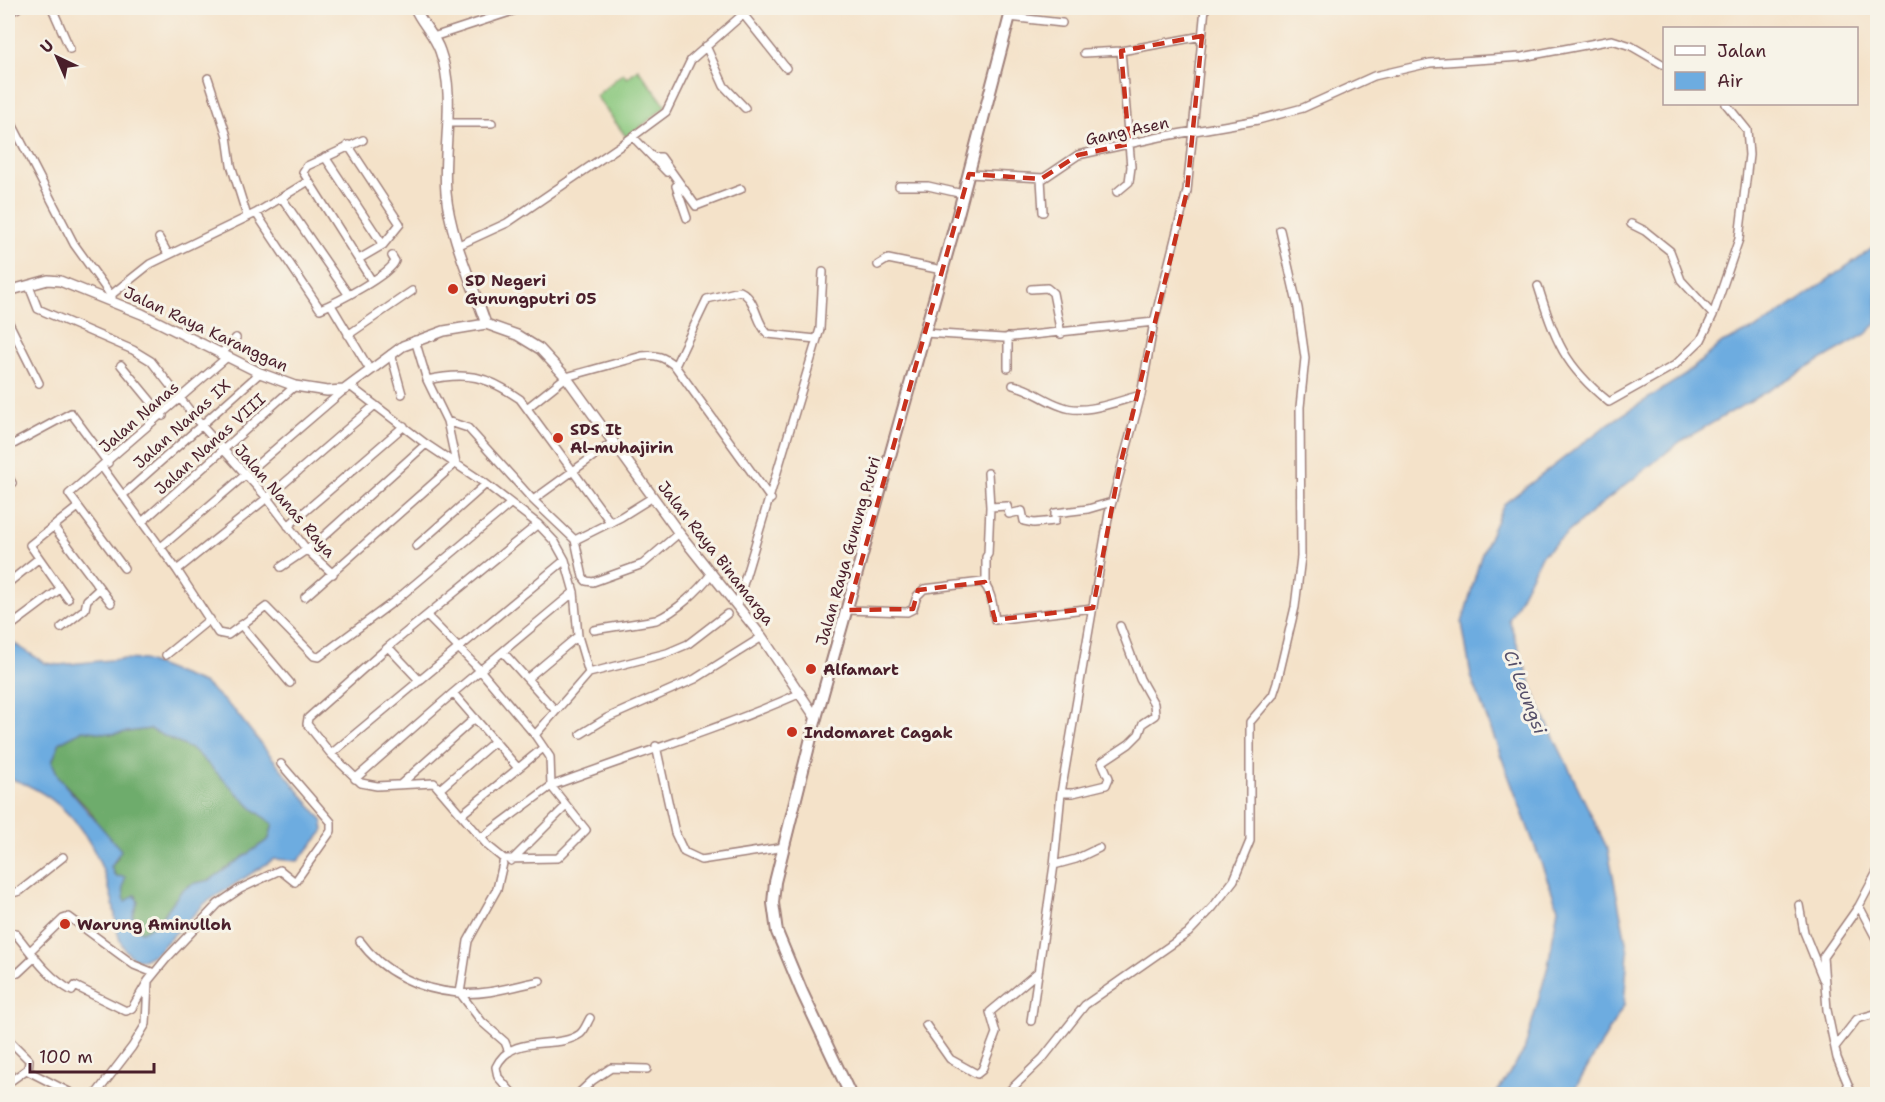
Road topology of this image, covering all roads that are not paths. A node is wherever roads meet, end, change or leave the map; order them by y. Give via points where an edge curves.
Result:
1 (18, 8) edge
2 (52, 8) edge
3 (415, 8) edge
4 (522, 8) edge
5 (750, 8) edge
6 (1205, 8) edge
7 (1010, 12) edge
8 (8, 13) edge
9 (743, 14) junction
10 (1062, 23) dead end
11 (1202, 36) junction
12 (433, 38) junction
13 (706, 46) junction
14 (70, 49) dead end
15 (1120, 51) junction
16 (1084, 53) dead end
17 (1663, 64) edge
18 (786, 68) dead end
19 (208, 78) dead end
20 (1727, 105) edge
21 (745, 108) dead end
22 (8, 116) edge
23 (449, 123) junction
24 (492, 123) dead end
25 (1191, 132) junction
26 (633, 137) junction
27 (363, 140) dead end
28 (1129, 144) junction
29 (348, 145) junction
30 (325, 157) junction
31 (654, 157) junction
32 (969, 174) junction
33 (1041, 179) junction
34 (307, 182) junction
35 (898, 186) dead end
36 (741, 189) dead end
37 (1117, 192) dead end
38 (963, 194) junction
39 (282, 198) junction
40 (1043, 212) dead end
41 (256, 213) junction
42 (247, 216) junction
43 (687, 218) dead end
44 (1631, 224) dead end
45 (1280, 230) dead end
46 (159, 238) dead end
47 (383, 245) junction
48 (459, 245) junction
49 (168, 254) junction
50 (392, 256) dead end
51 (359, 259) junction
52 (878, 265) dead end
53 (942, 270) junction
54 (823, 272) dead end
55 (372, 281) junction
56 (29, 286) junction
57 (1538, 286) dead end
58 (1031, 289) dead end
59 (8, 291) edge
60 (412, 291) dead end
61 (348, 294) junction
62 (114, 300) junction
63 (331, 305) junction
64 (1713, 315) junction
65 (8, 321) edge
66 (1154, 322) junction
67 (486, 324) junction
68 (924, 333) junction
69 (1060, 334) junction
70 (348, 335) junction
71 (236, 338) dead end
72 (1008, 338) junction
73 (816, 339) junction
74 (415, 340) junction
75 (391, 354) junction
76 (223, 357) junction
77 (121, 365) dead end
78 (675, 366) junction
79 (1008, 368) dead end
80 (370, 370) junction
81 (260, 373) junction
82 (566, 376) junction
83 (428, 380) junction
84 (39, 383) dead end
85 (1013, 385) dead end
86 (295, 386) junction
87 (347, 388) junction
88 (402, 394) dead end
89 (1141, 395) junction
90 (181, 399) junction
91 (375, 405) junction
92 (527, 408) junction
93 (163, 416) junction
94 (447, 421) junction
95 (201, 425) junction
96 (404, 426) junction
97 (613, 442) junction
98 (426, 444) junction
99 (8, 447) edge
100 (224, 451) junction
101 (456, 463) junction
102 (105, 465) junction
103 (573, 470) junction
104 (988, 473) dead end
105 (245, 474) junction
106 (8, 476) edge
107 (12, 483) dead end
108 (486, 484) junction
109 (123, 495) junction
110 (653, 496) junction
111 (267, 498) junction
112 (771, 499) junction
113 (533, 500) junction
114 (1112, 502) junction
115 (510, 504) junction
116 (78, 507) junction
117 (990, 507) junction
118 (142, 522) junction
119 (610, 523) junction
120 (538, 524) junction
121 (288, 526) junction
122 (54, 527) junction
123 (679, 533) junction
124 (574, 540) junction
125 (416, 546) dead end
126 (160, 548) junction
127 (307, 550) junction
128 (38, 559) junction
129 (565, 560) junction
130 (281, 567) dead end
131 (124, 568) dead end
132 (177, 570) junction
133 (712, 573) junction
134 (333, 574) junction
135 (8, 583) edge
136 (986, 585) junction
137 (60, 589) junction
138 (99, 589) junction
139 (574, 592) junction
140 (305, 597) dead end
141 (69, 599) dead end
142 (111, 603) dead end
143 (737, 605) junction
144 (1093, 608) junction
145 (848, 610) junction
146 (727, 614) dead end
147 (427, 616) junction
148 (210, 619) junction
149 (241, 625) junction
150 (1120, 626) dead end
151 (8, 628) edge
152 (61, 628) dead end
153 (594, 630) dead end
154 (578, 636) junction
155 (762, 637) junction
156 (388, 647) junction
157 (458, 650) junction
158 (503, 652) junction
159 (166, 655) dead end
160 (480, 670) junction
161 (589, 673) junction
162 (529, 677) junction
163 (420, 681) junction
164 (290, 683) dead end
165 (453, 693) junction
166 (801, 693) junction
167 (555, 710) junction
168 (475, 718) junction
169 (816, 718) junction
170 (581, 734) dead end
171 (535, 735) junction
172 (495, 741) junction
173 (656, 746) junction
174 (543, 747) junction
175 (331, 754) junction
176 (281, 764) dead end
177 (517, 767) junction
178 (355, 779) junction
179 (400, 784) junction
180 (551, 786) junction
181 (440, 789) junction
182 (1061, 793) junction
183 (566, 806) junction
184 (462, 814) junction
185 (481, 838) junction
186 (785, 847) junction
187 (1099, 848) dead end
188 (63, 857) dead end
189 (508, 860) junction
190 (1054, 865) junction
191 (1878, 870) edge
192 (8, 894) edge
193 (1799, 905) dead end
194 (1859, 906) junction
195 (8, 934) edge
196 (360, 941) dead end
197 (1878, 942) edge
198 (33, 954) junction
199 (8, 969) edge
200 (1038, 972) junction
201 (154, 973) junction
202 (148, 981) junction
203 (540, 981) dead end
204 (1824, 981) junction
205 (460, 993) junction
206 (1878, 1013) edge
207 (590, 1018) dead end
208 (1031, 1021) dead end
209 (926, 1025) dead end
210 (8, 1039) edge
211 (1835, 1047) junction
212 (509, 1052) junction
213 (647, 1069) dead end
214 (26, 1070) junction
215 (8, 1083) edge
216 (73, 1095) edge
217 (96, 1095) edge
218 (513, 1095) edge
219 (578, 1095) edge
220 (850, 1095) edge
221 (1006, 1095) edge
222 (1852, 1095) edge

1 - 8 street
2 - 14 street
3 - 12 street
4 - 12 street
5 - 9 street
6 - 11 street
7 - 10 street
7 - 32 main road, Jalan Raya Gunung Putri
9 - 13 street
9 - 18 street
11 - 15 street
11 - 25 street
12 - 23 street via 444,62
13 - 21 street via 724,86
13 - 26 street via 687,67 666,112
15 - 16 street
15 - 28 street
17 - 25 street, Gang Asen via 1612,40 1522,57 1430,63 1374,76 1303,108
19 - 42 street
20 - 64 street via 1747,130 1749,155 1739,237
22 - 62 street via 74,244
23 - 24 street
23 - 48 street via 446,193
25 - 28 street, Gang Asen
25 - 66 street via 1187,191
26 - 31 street
26 - 48 street via 507,223
27 - 29 street
28 - 33 street, Gang Asen via 1078,155
28 - 37 street via 1130,179
29 - 30 street
29 - 47 street via 400,224
30 - 34 street via 304,169
30 - 47 street
31 - 36 street via 662,157 696,207
31 - 43 street via 679,191
32 - 33 street
32 - 38 main road, Jalan Raya Gunung Putri
33 - 40 street
34 - 39 street
34 - 51 street
35 - 38 street via 928,186
38 - 53 main road, Jalan Raya Gunung Putri
39 - 41 street
39 - 61 street
41 - 42 street
41 - 63 street via 315,304 320,309
42 - 49 street
44 - 64 street via 1671,251 1681,280
45 - 221 street via 1304,342 1300,406 1301,557 1295,607 1277,683 1250,722 1250,841 1234,880 1202,919 1161,954 1085,1005 1043,1058
46 - 49 street
47 - 51 street
48 - 67 street
49 - 62 street via 150,264
50 - 55 street via 393,266
51 - 55 street
52 - 53 street via 888,259
53 - 68 main road, Jalan Raya Gunung Putri
54 - 73 street via 822,320
55 - 61 street
56 - 59 street, Jalan Raya Karanggan
56 - 62 street, Jalan Raya Karanggan via 60,281
56 - 90 street, Jalan Nanas Raya via 38,309 151,361
57 - 64 street via 1554,337 1563,352 1609,402 1679,361 1701,340
58 - 69 street via 1047,288 1053,293
60 - 70 street
61 - 63 street
62 - 76 street, Jalan Raya Karanggan
63 - 70 street
65 - 84 street
66 - 69 street
66 - 89 street
67 - 74 street
67 - 82 street, Jalan Raya Binamarga via 530,342
68 - 72 street
68 - 145 main road, Jalan Raya Gunung Putri
69 - 72 street
70 - 80 street
71 - 76 street, Jalan Nanas
72 - 79 street
73 - 78 street via 768,334 749,298 740,291 712,296 701,307
73 - 112 street
74 - 75 street
74 - 83 street
75 - 80 street
75 - 88 street
76 - 81 street, Jalan Raya Karanggan
76 - 90 street, Jalan Nanas
77 - 93 street
78 - 82 street via 654,354
78 - 112 street
80 - 87 street
81 - 86 street, Jalan Raya Karanggan
81 - 95 street, Jalan Nanas IX
82 - 92 street
82 - 97 street, Jalan Raya Binamarga
83 - 92 street via 452,374 482,377 501,385
83 - 94 street
85 - 89 street via 1071,409
86 - 87 street, Jalan Raya Karanggan via 327,391
86 - 100 street, Jalan Nanas VIII
87 - 91 street
87 - 105 street
89 - 114 street
90 - 93 street, Jalan Nanas
90 - 95 street, Jalan Nanas Raya
91 - 96 street
91 - 111 street
92 - 103 street
93 - 102 street, Jalan Nanas
94 - 101 street
94 - 113 street via 468,429
95 - 100 street, Jalan Nanas Raya
95 - 109 street, Jalan Nanas IX
96 - 98 street
96 - 121 street
97 - 103 street
97 - 110 street, Jalan Raya Binamarga
98 - 101 street
98 - 127 street
99 - 102 street via 69,412
100 - 105 street, Jalan Nanas Raya
100 - 118 street, Jalan Nanas VIII
101 - 108 street
101 - 134 street, Jalan Nanas Raya
102 - 109 street
102 - 116 street, Jalan Nanas via 69,494
103 - 113 street
103 - 119 street
104 - 117 street
105 - 111 street, Jalan Nanas Raya
105 - 126 street
106 - 107 street
108 - 115 street
108 - 125 street
109 - 118 street
110 - 119 street
110 - 123 street, Jalan Raya Binamarga
111 - 121 street, Jalan Nanas Raya
111 - 132 street
112 - 143 street
113 - 124 street
114 - 117 street via 1055,513 1055,521 1034,523 1024,521 1022,511 1009,514 1007,506
114 - 144 street
115 - 120 street
115 - 149 street via 396,600 319,657 269,609 263,608
116 - 122 street
116 - 131 street
117 - 136 street
118 - 126 street
119 - 124 street
120 - 129 street
120 - 147 street
121 - 127 street, Jalan Nanas Raya
122 - 128 street via 30,545
122 - 138 street
123 - 124 street via 643,564 593,582 583,577
123 - 133 street, Jalan Raya Binamarga
126 - 132 street
127 - 130 street
127 - 134 street, Jalan Nanas Raya
128 - 135 street
128 - 137 street
129 - 139 street
129 - 157 street
132 - 148 street
133 - 143 street, Jalan Raya Binamarga
133 - 153 street via 665,616
134 - 140 street
136 - 144 street via 995,620
136 - 145 street via 982,582 924,589 913,609 907,612
137 - 141 street
137 - 151 street
138 - 142 street
138 - 152 street via 87,600 85,609
139 - 154 street
139 - 158 street
143 - 155 street, Jalan Raya Binamarga
144 - 182 street
145 - 169 main road, Jalan Raya Gunung Putri
146 - 161 street via 688,644 667,653
147 - 156 street
147 - 157 street
148 - 149 street via 218,633 226,636
148 - 159 street
149 - 164 street
150 - 182 street via 1140,679 1155,704 1155,715 1143,723 1129,744 1102,762 1109,778 1106,785
154 - 161 street
154 - 162 street
155 - 166 street, Jalan Raya Binamarga
155 - 170 street via 695,679 607,718
156 - 163 street
156 - 175 street via 306,720
157 - 160 street
157 - 163 street
158 - 160 street
158 - 162 street
160 - 165 street
160 - 171 street
161 - 167 street
162 - 167 street
163 - 175 street
165 - 168 street
165 - 178 street
166 - 169 street, Jalan Raya Binamarga
166 - 173 street via 737,721
167 - 171 street
168 - 172 street
168 - 179 street
169 - 186 main road, Jalan Raya Gunung Putri
171 - 174 street
172 - 177 street
172 - 181 street
173 - 180 street
173 - 186 street via 675,833 684,852 708,860
174 - 177 street
174 - 180 street via 551,763
175 - 178 street
176 - 201 street via 331,822 331,831 295,882 280,870 240,889 211,911
177 - 184 street
178 - 179 street via 377,786
179 - 181 street via 426,782
180 - 183 street
180 - 185 street
181 - 184 street
182 - 190 street
183 - 189 street
183 - 189 street via 586,830 576,844 558,858
184 - 185 street
185 - 189 street
186 - 220 main road, Jalan Raya Gunung Putri via 774,896 777,932
187 - 190 street via 1076,860
188 - 192 street via 20,891
189 - 205 street via 468,941
190 - 200 street
191 - 194 street
193 - 204 street via 1804,932
194 - 197 street
194 - 204 street via 1823,957
195 - 198 street via 15,933
196 - 205 street via 374,959 395,973 426,986
198 - 199 street via 18,973
198 - 201 street via 69,917 134,965
198 - 202 street via 47,974 72,992 75,986 126,1011 132,1008
200 - 208 street
200 - 209 street via 990,1012 996,1033 977,1074 950,1059
201 - 202 street
202 - 217 street via 146,1024
203 - 205 street
204 - 211 street
205 - 212 street via 482,1022 505,1042
206 - 211 street via 1857,1019
207 - 212 street via 584,1030 573,1037
210 - 214 street via 29,1060
211 - 222 street
212 - 218 street via 496,1067 498,1077
213 - 219 street via 611,1068
214 - 215 street
214 - 216 street

